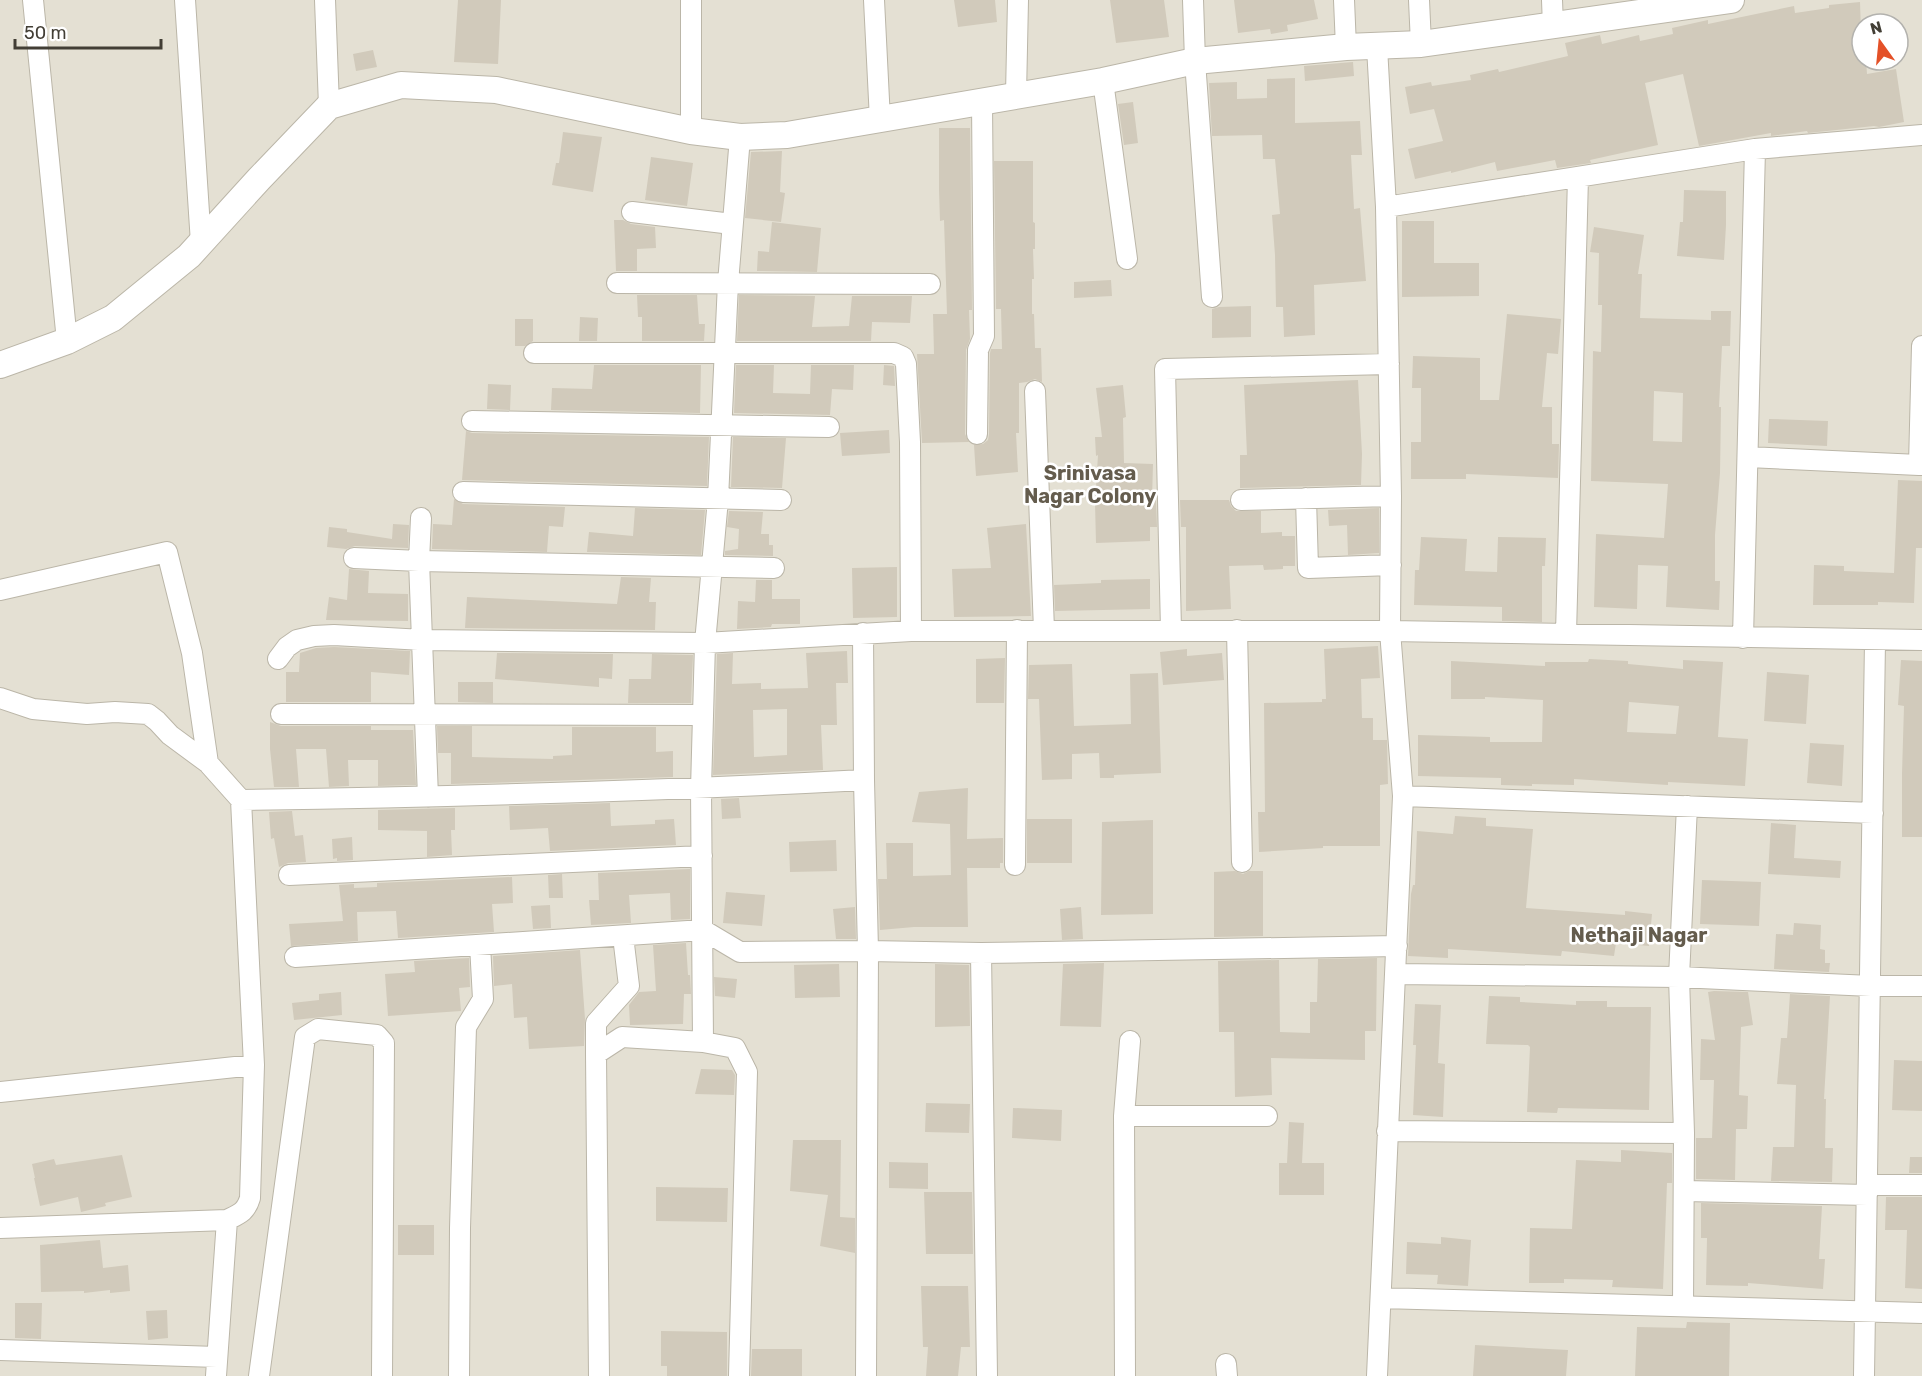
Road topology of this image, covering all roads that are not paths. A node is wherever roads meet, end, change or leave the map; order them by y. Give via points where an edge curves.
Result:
1 (33, 0) edge
2 (185, 0) edge
3 (326, 0) edge
4 (691, 0) edge
5 (874, 0) edge
6 (1018, 0) edge
7 (1193, 0) edge
8 (1344, 0) edge
9 (1419, 0) edge
10 (1552, 0) edge
11 (1731, 0) edge
12 (1675, 4) edge
13 (1553, 26) junction
14 (1421, 44) junction
15 (1346, 47) junction
16 (1377, 47) junction
17 (1195, 61) junction
18 (1103, 81) junction
19 (1016, 95) junction
20 (982, 102) junction
21 (329, 106) junction
22 (880, 120) junction
23 (691, 131) junction
24 (1922, 135) edge
25 (740, 137) junction
26 (1755, 149) junction
27 (1578, 177) junction
28 (1386, 207) junction
29 (633, 212) dead end
30 (732, 224) junction
31 (201, 243) junction
32 (1127, 259) dead end
33 (617, 283) dead end
34 (728, 283) junction
35 (930, 284) dead end
36 (1212, 297) dead end
37 (67, 341) junction
38 (1922, 345) edge
39 (724, 352) junction
40 (534, 353) dead end
41 (1389, 364) junction
42 (0, 365) edge
43 (1035, 391) dead end
44 (472, 421) dead end
45 (721, 425) junction
46 (829, 427) dead end
47 (977, 434) dead end
48 (1748, 457) junction
49 (1920, 465) edge
50 (463, 492) dead end
51 (1391, 496) junction
52 (1306, 498) junction
53 (718, 499) junction
54 (781, 500) dead end
55 (1241, 500) dead end
56 (421, 518) dead end
57 (354, 558) dead end
58 (419, 561) junction
59 (1392, 565) junction
60 (711, 567) junction
61 (774, 568) dead end
62 (0, 590) edge
63 (1017, 630) junction
64 (1044, 630) junction
65 (1171, 630) junction
66 (1237, 630) junction
67 (911, 631) junction
68 (1390, 631) junction
69 (863, 633) junction
70 (1566, 634) junction
71 (1743, 638) junction
72 (423, 640) junction
73 (1922, 640) edge
74 (1875, 641) junction
75 (705, 643) junction
76 (278, 659) dead end
77 (0, 698) edge
78 (281, 714) dead end
79 (426, 714) junction
80 (704, 715) junction
81 (207, 764) junction
82 (864, 780) junction
83 (702, 789) junction
84 (1403, 796) junction
85 (428, 797) junction
86 (242, 800) junction
87 (1687, 806) junction
88 (1873, 813) junction
89 (702, 856) junction
90 (1242, 862) dead end
91 (1015, 865) dead end
92 (289, 875) dead end
93 (703, 930) junction
94 (623, 936) junction
95 (480, 945) junction
96 (1397, 946) junction
97 (868, 951) junction
98 (981, 953) junction
99 (295, 957) dead end
100 (1396, 974) junction
101 (1679, 977) junction
102 (1871, 986) junction
103 (1922, 986) edge
104 (1130, 1041) dead end
105 (703, 1042) junction
106 (596, 1054) junction
107 (254, 1065) junction
108 (0, 1092) edge
109 (1124, 1116) junction
110 (1268, 1116) dead end
111 (1387, 1131) junction
112 (1684, 1133) junction
113 (1922, 1185) edge
114 (1867, 1190) junction
115 (1684, 1191) junction
116 (227, 1220) junction
117 (0, 1228) edge
118 (1381, 1298) junction
119 (1683, 1306) junction
120 (1865, 1311) junction
121 (1922, 1313) edge
122 (0, 1350) edge
123 (216, 1366) edge
124 (259, 1376) edge
125 (382, 1376) edge
126 (459, 1376) edge
127 (599, 1376) edge
128 (739, 1376) edge
129 (866, 1376) edge
130 (987, 1376) edge
131 (1125, 1376) edge
132 (1377, 1376) edge
133 (1864, 1376) edge

1 - 37 street
2 - 31 street
3 - 21 street
4 - 23 street
5 - 22 street
6 - 19 street
7 - 17 street
8 - 15 street
9 - 14 street
10 - 13 street
11 - 12 street
12 - 13 street
13 - 14 street
14 - 16 street
15 - 16 street
15 - 17 street
16 - 28 street
17 - 18 street
17 - 36 street
18 - 19 street
18 - 32 street
19 - 20 street
20 - 22 street
20 - 47 street via 984,336 978,350
21 - 23 street via 401,85 496,90
21 - 31 street
22 - 25 street via 787,135
23 - 25 street
24 - 26 street
25 - 30 street
26 - 27 street
26 - 48 street
27 - 28 street
27 - 70 street
28 - 41 street
29 - 30 street
30 - 34 street
31 - 37 street via 113,318
33 - 34 street
34 - 35 street
34 - 39 street
37 - 42 street
38 - 49 street
39 - 40 street
39 - 45 street
39 - 67 street via 894,353 903,357 910,442
41 - 51 street
41 - 65 street via 1165,369
43 - 64 street
44 - 45 street
45 - 46 street
45 - 53 street
48 - 49 street
48 - 71 street
50 - 53 street
51 - 52 street
51 - 59 street
52 - 55 street
52 - 59 street via 1308,568
53 - 54 street
53 - 60 street
56 - 58 street
57 - 58 street
58 - 60 street
58 - 72 street
59 - 68 street
60 - 61 street
60 - 75 street
62 - 81 street via 166,552 192,653
63 - 64 street
63 - 67 street
63 - 91 street
64 - 65 street
65 - 66 street
66 - 68 street
66 - 90 street
67 - 69 street
68 - 70 street
68 - 84 street
69 - 75 street
69 - 82 street
70 - 71 street
71 - 74 street
72 - 75 street
72 - 76 street via 314,636 297,640
72 - 79 street
73 - 74 street
74 - 88 street
75 - 80 street
77 - 81 street via 33,709 148,714
78 - 79 street
79 - 80 street
79 - 85 street
80 - 83 street
81 - 86 street
82 - 83 street
82 - 97 street
83 - 85 street
83 - 89 street
84 - 87 street
84 - 96 street
85 - 86 street
86 - 107 street
87 - 88 street
87 - 101 street
88 - 102 street
89 - 92 street
89 - 93 street
93 - 94 street
93 - 97 street via 740,952
93 - 105 street
94 - 95 street
94 - 106 street via 629,986 596,1023
95 - 99 street
95 - 126 street via 483,999 466,1027
96 - 98 street
96 - 100 street
97 - 98 street
97 - 129 street
98 - 130 street
100 - 101 street
100 - 111 street
101 - 102 street
101 - 112 street
102 - 103 street
102 - 114 street
104 - 109 street
105 - 106 street via 622,1037
105 - 128 street via 735,1048 747,1072
106 - 127 street
107 - 108 street
107 - 116 street via 250,1198 241,1214
109 - 110 street
109 - 131 street
111 - 112 street
111 - 118 street
112 - 115 street
113 - 114 street
114 - 115 street
114 - 120 street
115 - 119 street
116 - 117 street
116 - 123 street
118 - 119 street
118 - 132 street
119 - 120 street
120 - 121 street
120 - 133 street
122 - 123 street
124 - 125 street via 305,1037 318,1029 377,1035 384,1043

